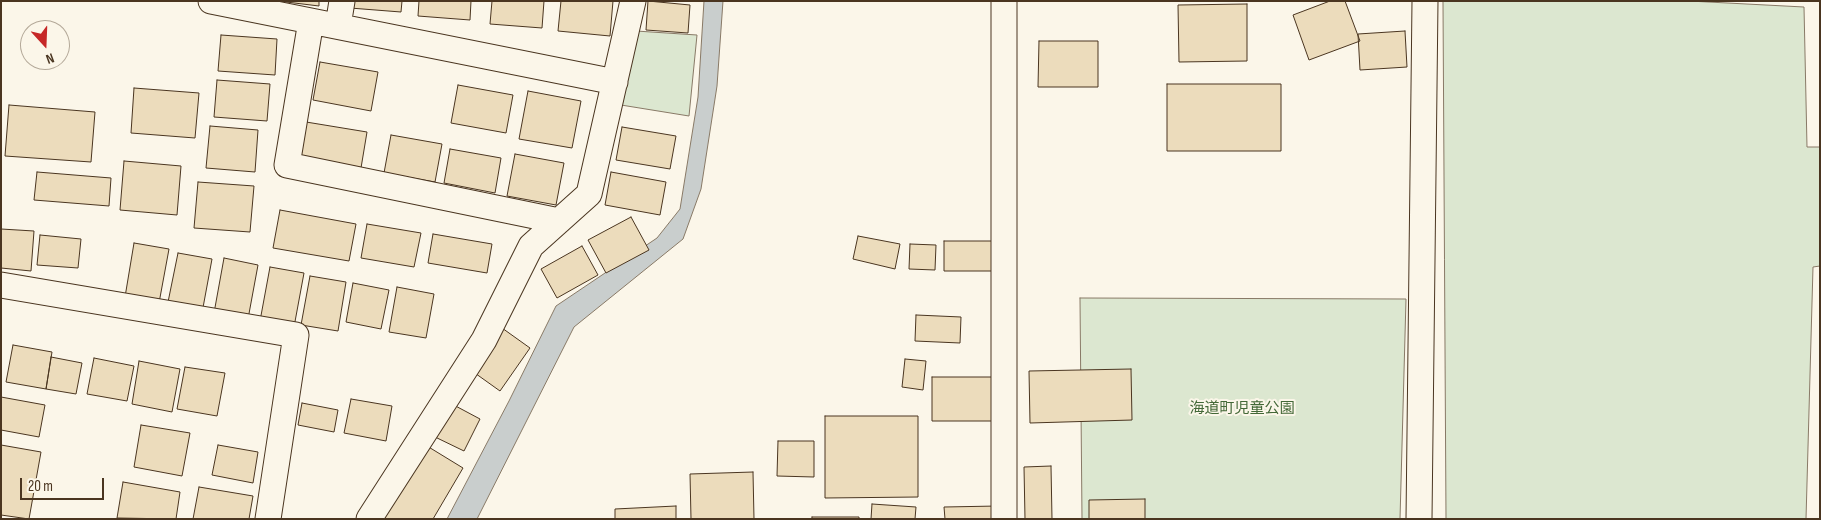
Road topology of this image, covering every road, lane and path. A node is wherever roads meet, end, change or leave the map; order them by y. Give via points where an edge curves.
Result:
1 (211, 1) edge
2 (342, 1) edge
3 (634, 1) edge
4 (1004, 1) edge
5 (1425, 1) edge
6 (311, 21) junction
7 (338, 26) junction
8 (615, 82) junction
9 (559, 221) junction
10 (1, 285) edge
11 (268, 519) edge
12 (369, 519) edge
13 (1004, 519) edge
14 (1419, 519) edge

1 - 6 street
2 - 7 street
3 - 8 street
4 - 13 street
5 - 14 street
6 - 7 street
6 - 9 street via 287,165
7 - 8 street
8 - 9 street via 589,194
9 - 12 street via 531,246 484,340
10 - 11 street via 296,335

